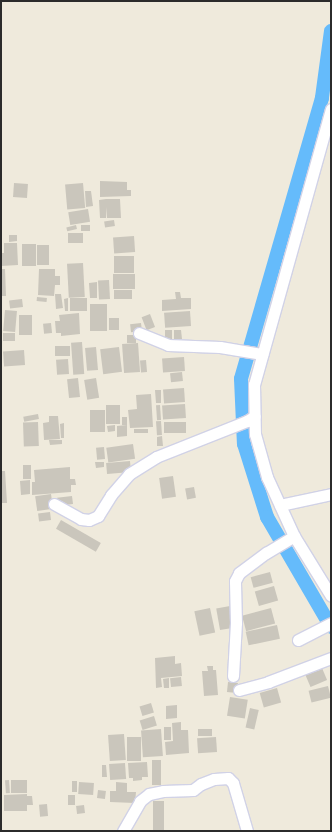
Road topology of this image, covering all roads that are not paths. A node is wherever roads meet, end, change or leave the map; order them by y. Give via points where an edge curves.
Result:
1 (331, 109) edge
2 (139, 333) dead end
3 (258, 353) junction
4 (251, 418) junction
5 (331, 494) edge
6 (54, 504) dead end
7 (280, 505) junction
8 (292, 536) junction
9 (331, 596) edge
10 (327, 626) edge
11 (298, 640) dead end
12 (331, 658) edge
13 (233, 676) dead end
14 (239, 690) dead end
15 (123, 831) edge
16 (247, 831) edge

1 - 3 street
2 - 3 street via 168,345 220,347
3 - 4 street
4 - 6 street via 156,457 129,474 111,494 98,516 88,520 81,519
4 - 7 street via 267,477
5 - 7 street
7 - 8 street
8 - 9 street
8 - 13 street via 239,573 235,581
10 - 11 street
12 - 14 street
15 - 16 street via 140,801 149,794 193,790 214,779 228,778 233,783

